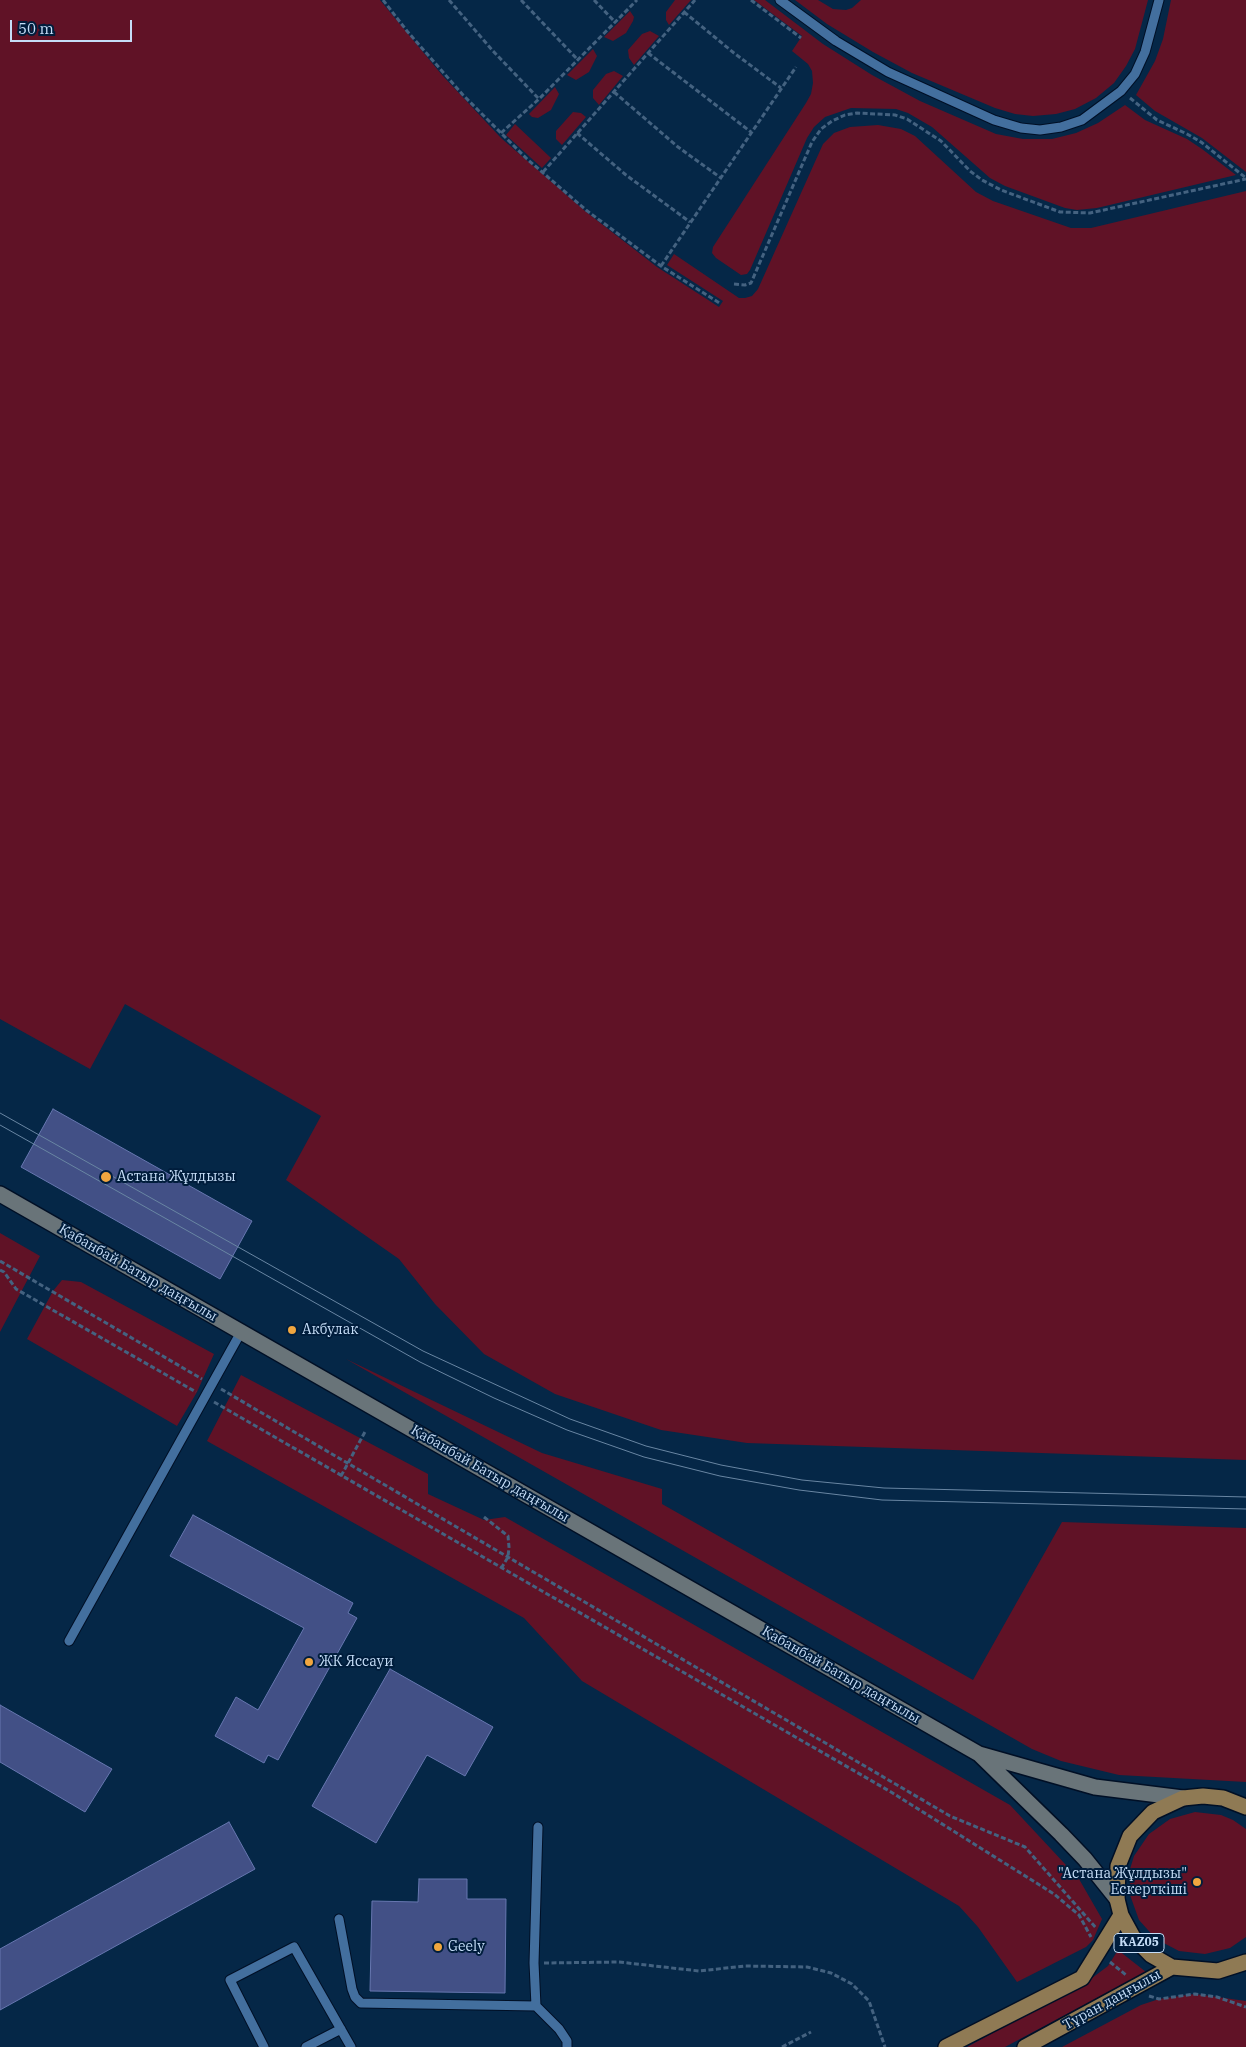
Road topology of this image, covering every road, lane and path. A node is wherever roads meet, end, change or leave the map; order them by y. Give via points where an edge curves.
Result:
1 (383, 0) edge
2 (449, 0) edge
3 (521, 0) edge
4 (594, 0) edge
5 (637, 0) edge
6 (694, 0) edge
7 (751, 0) edge
8 (780, 0) edge
9 (1159, 0) edge
10 (684, 12) junction
11 (615, 22) junction
12 (801, 38) dead end
13 (648, 52) junction
14 (578, 60) junction
15 (796, 66) dead end
16 (781, 88) junction
17 (1121, 91) junction
18 (614, 92) junction
19 (538, 99) junction
20 (752, 132) junction
21 (501, 133) junction
22 (577, 133) junction
23 (543, 172) junction
24 (721, 178) junction
25 (1246, 179) edge
26 (690, 222) junction
27 (660, 266) junction
28 (734, 284) dead end
29 (721, 304) dead end
30 (0, 1194) edge
31 (0, 1261) edge
32 (0, 1270) edge
33 (241, 1332) junction
34 (212, 1384) junction
35 (205, 1397) junction
36 (366, 1430) dead end
37 (348, 1464) junction
38 (341, 1476) junction
39 (484, 1517) dead end
40 (508, 1557) junction
41 (502, 1567) junction
42 (69, 1641) dead end
43 (979, 1754) junction
44 (1246, 1796) edge
45 (1184, 1798) junction
46 (1222, 1798) junction
47 (1246, 1807) edge
48 (538, 1827) dead end
49 (1117, 1899) junction
50 (1122, 1916) junction
51 (340, 1919) dead end
52 (1101, 1941) junction
53 (1110, 1962) dead end
54 (1246, 1962) edge
55 (534, 1963) junction
56 (1172, 1967) junction
57 (1218, 1971) junction
58 (1246, 1974) edge
59 (1131, 1980) dead end
60 (1148, 1996) dead end
61 (536, 2006) junction
62 (1246, 2007) edge
63 (340, 2029) junction
64 (811, 2032) dead end
65 (264, 2047) edge
66 (306, 2047) edge
67 (351, 2047) edge
68 (567, 2047) edge
69 (782, 2047) edge
70 (885, 2047) edge
71 (946, 2047) edge
72 (1025, 2047) edge

1 - 21 path via 463,95
2 - 19 path
3 - 14 path
4 - 11 path
5 - 11 path
6 - 10 path
7 - 12 path
8 - 17 lane via 836,41 888,72 972,112 1021,128 1047,129 1082,120
9 - 17 lane via 1145,52 1135,74
10 - 13 path
10 - 16 path
11 - 14 path
13 - 18 path
13 - 20 path
14 - 19 path
15 - 16 path
16 - 20 path
17 - 25 path via 1157,120 1201,142
18 - 22 path
18 - 24 path
19 - 21 path
20 - 24 path
21 - 23 path
22 - 23 path
22 - 26 path via 626,175
23 - 27 path via 586,210
24 - 26 path
25 - 28 path via 1090,213 1060,212 982,180 941,141 907,119 895,115 845,115 821,130 812,142 750,282
26 - 27 path
27 - 29 path
30 - 33 main road, Қабанбай Батыр даңғылы
31 - 34 path
32 - 35 path via 16,1289
33 - 34 lane
33 - 43 main road, Қабанбай Батыр даңғылы
34 - 35 lane
34 - 37 path
35 - 38 path
35 - 42 lane
36 - 37 path
37 - 38 path
37 - 40 path
38 - 41 path
39 - 40 path via 508,1536
40 - 41 path
40 - 52 path via 950,1816 1025,1847
41 - 52 path via 891,1792 1054,1894 1079,1915
43 - 45 main road, Қабанбай Батыр даңғылы via 1095,1787
43 - 49 main road, Қабанбай Батыр даңғылы via 1085,1859
44 - 46 main road
45 - 46 main road, KАZ05
45 - 49 main road, KАZ05 via 1153,1812 1130,1836 1118,1866
46 - 47 main road, KАZ05
48 - 55 lane
49 - 50 main road, KАZ05
50 - 52 main road
50 - 56 main road, KАZ05 via 1133,1937 1151,1955
51 - 61 lane via 352,1989 361,2003
52 - 71 main road via 1082,1978
53 - 59 path
54 - 57 main road, KАZ05
55 - 61 lane
55 - 70 path via 619,1962 698,1971 746,1966 808,1967 832,1973 852,1984 868,2001
56 - 57 main road, KАZ05
56 - 72 main road, Тұран даңғылы
57 - 58 main road, KАZ05
60 - 62 path via 1159,1999 1195,1994
61 - 68 lane via 560,2029
63 - 65 lane via 294,1947 230,1980
63 - 66 lane
63 - 67 lane
64 - 69 path

